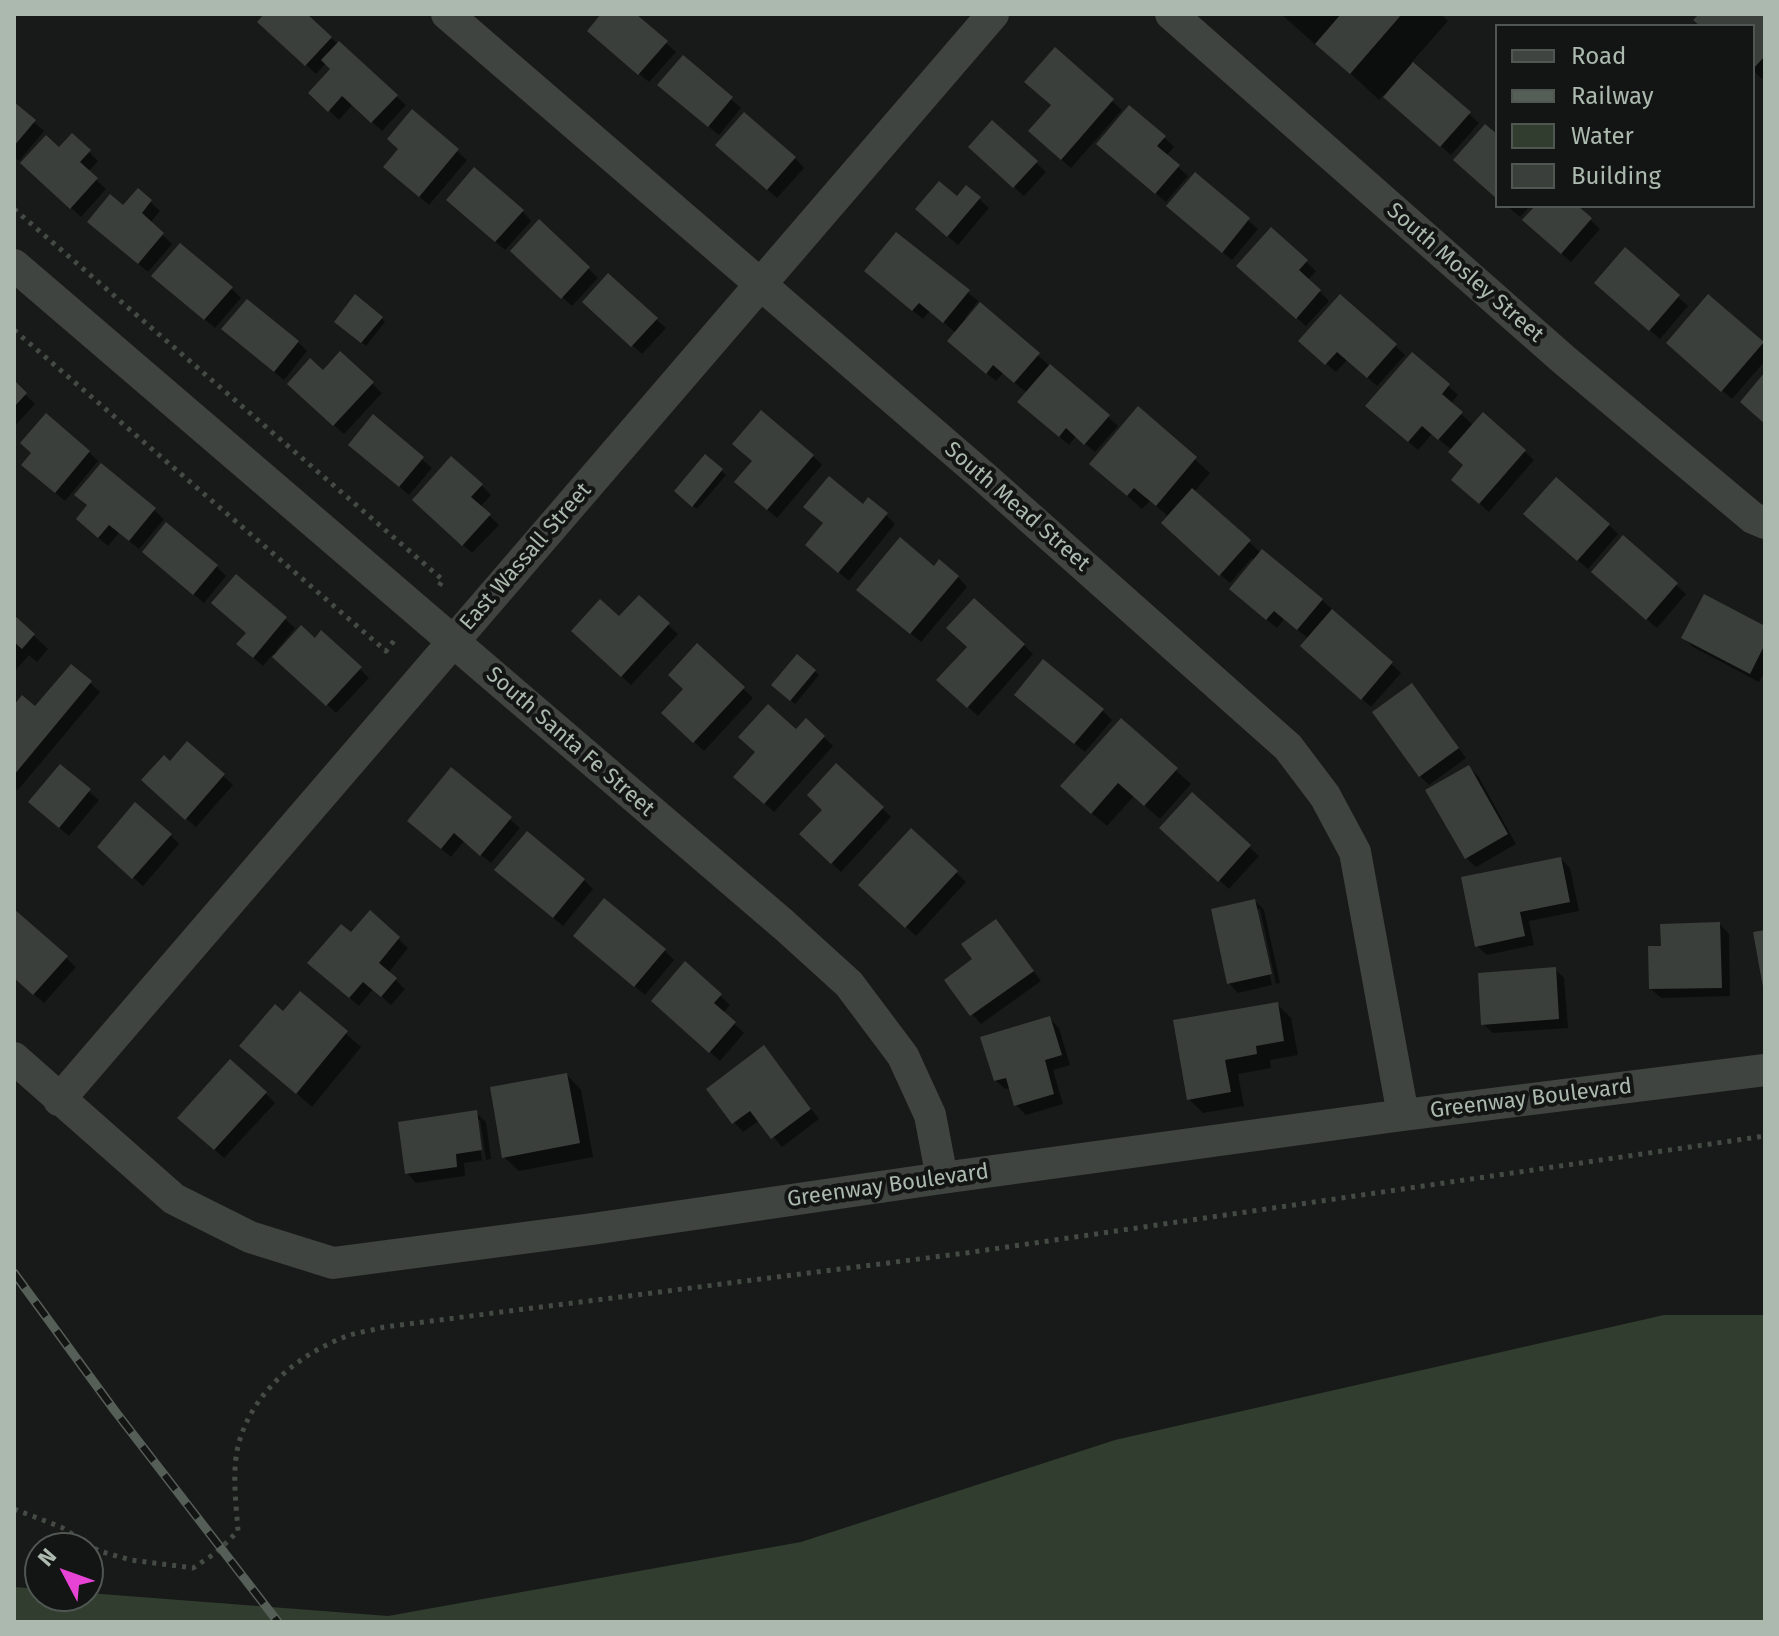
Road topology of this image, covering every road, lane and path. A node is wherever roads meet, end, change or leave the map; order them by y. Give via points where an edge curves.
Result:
1 (447, 14) edge
2 (993, 14) edge
3 (1171, 14) edge
4 (14, 265) edge
5 (760, 285) junction
6 (1765, 523) edge
7 (453, 642) junction
8 (14, 1058) edge
9 (1765, 1070) edge
10 (59, 1100) junction
11 (1403, 1115) junction
12 (1765, 1136) edge
13 (942, 1178) junction
14 (14, 1509) edge

1 - 5 street, South Mead Street
2 - 5 street, East Wassall Street
3 - 6 street, South Mosley Street via 1563,359
4 - 7 street, South Santa Fe Street
5 - 7 street, East Wassall Street
5 - 11 street, South Mead Street via 1288,747 1325,796 1355,852
7 - 10 street, East Wassall Street
7 - 13 street, South Santa Fe Street via 849,984 903,1056 930,1115
8 - 10 street, Greenway Boulevard
9 - 11 street, Greenway Boulevard
10 - 13 street, Greenway Boulevard via 174,1199 250,1237 333,1263
11 - 13 street, Greenway Boulevard
12 - 14 path via 966,1253 384,1327 343,1337 266,1390 239,1441 238,1531 193,1568 99,1551 61,1527

